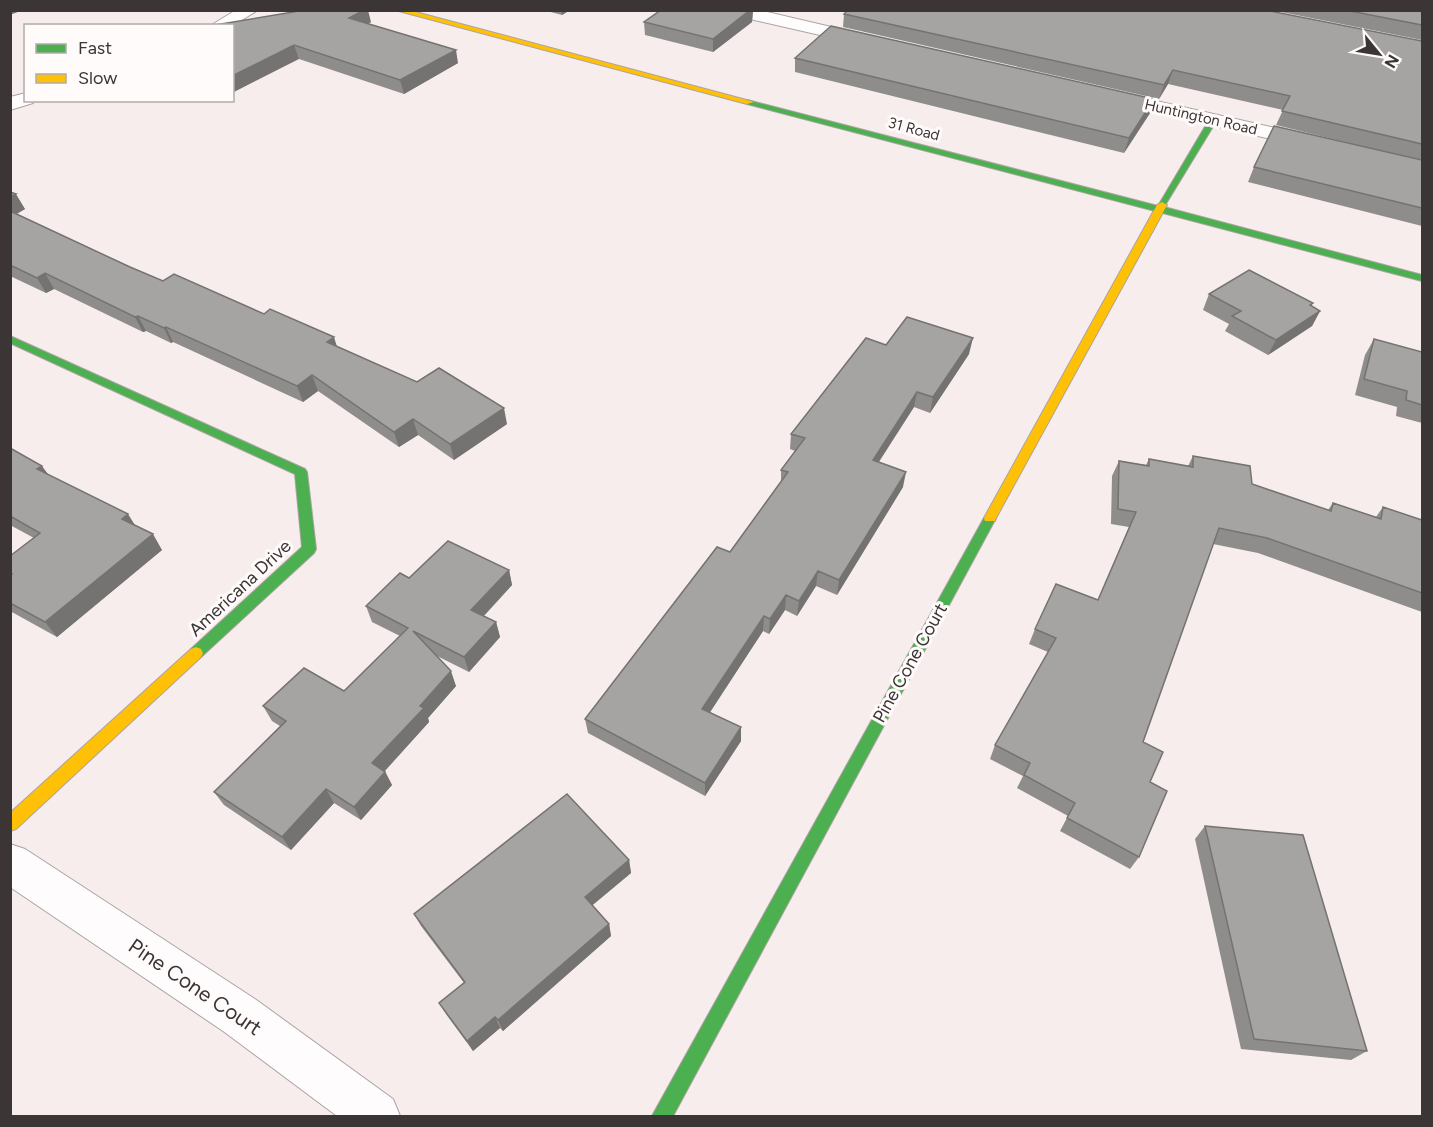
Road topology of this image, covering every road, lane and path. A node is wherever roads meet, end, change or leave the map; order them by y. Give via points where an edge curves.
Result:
1 (250, 10) edge
2 (398, 10) edge
3 (734, 10) edge
4 (223, 24) edge
5 (886, 45) edge
6 (1084, 90) edge
7 (1213, 120) junction
8 (1329, 146) edge
9 (1159, 210) junction
10 (1422, 278) edge
11 (10, 339) edge
12 (10, 824) edge
13 (10, 863) edge
14 (376, 1116) edge
15 (662, 1116) edge

1 - 4 street
2 - 9 street, 31 Road
3 - 5 street
6 - 7 street, Huntington Road
7 - 8 street, Huntington Road
7 - 9 street, Pine Cone Court
9 - 10 street, 31 Road
9 - 15 street, Pine Cone Court
11 - 12 street, Americana Drive via 301,472 309,549
13 - 14 street, Pine Cone Court via 239,1015

